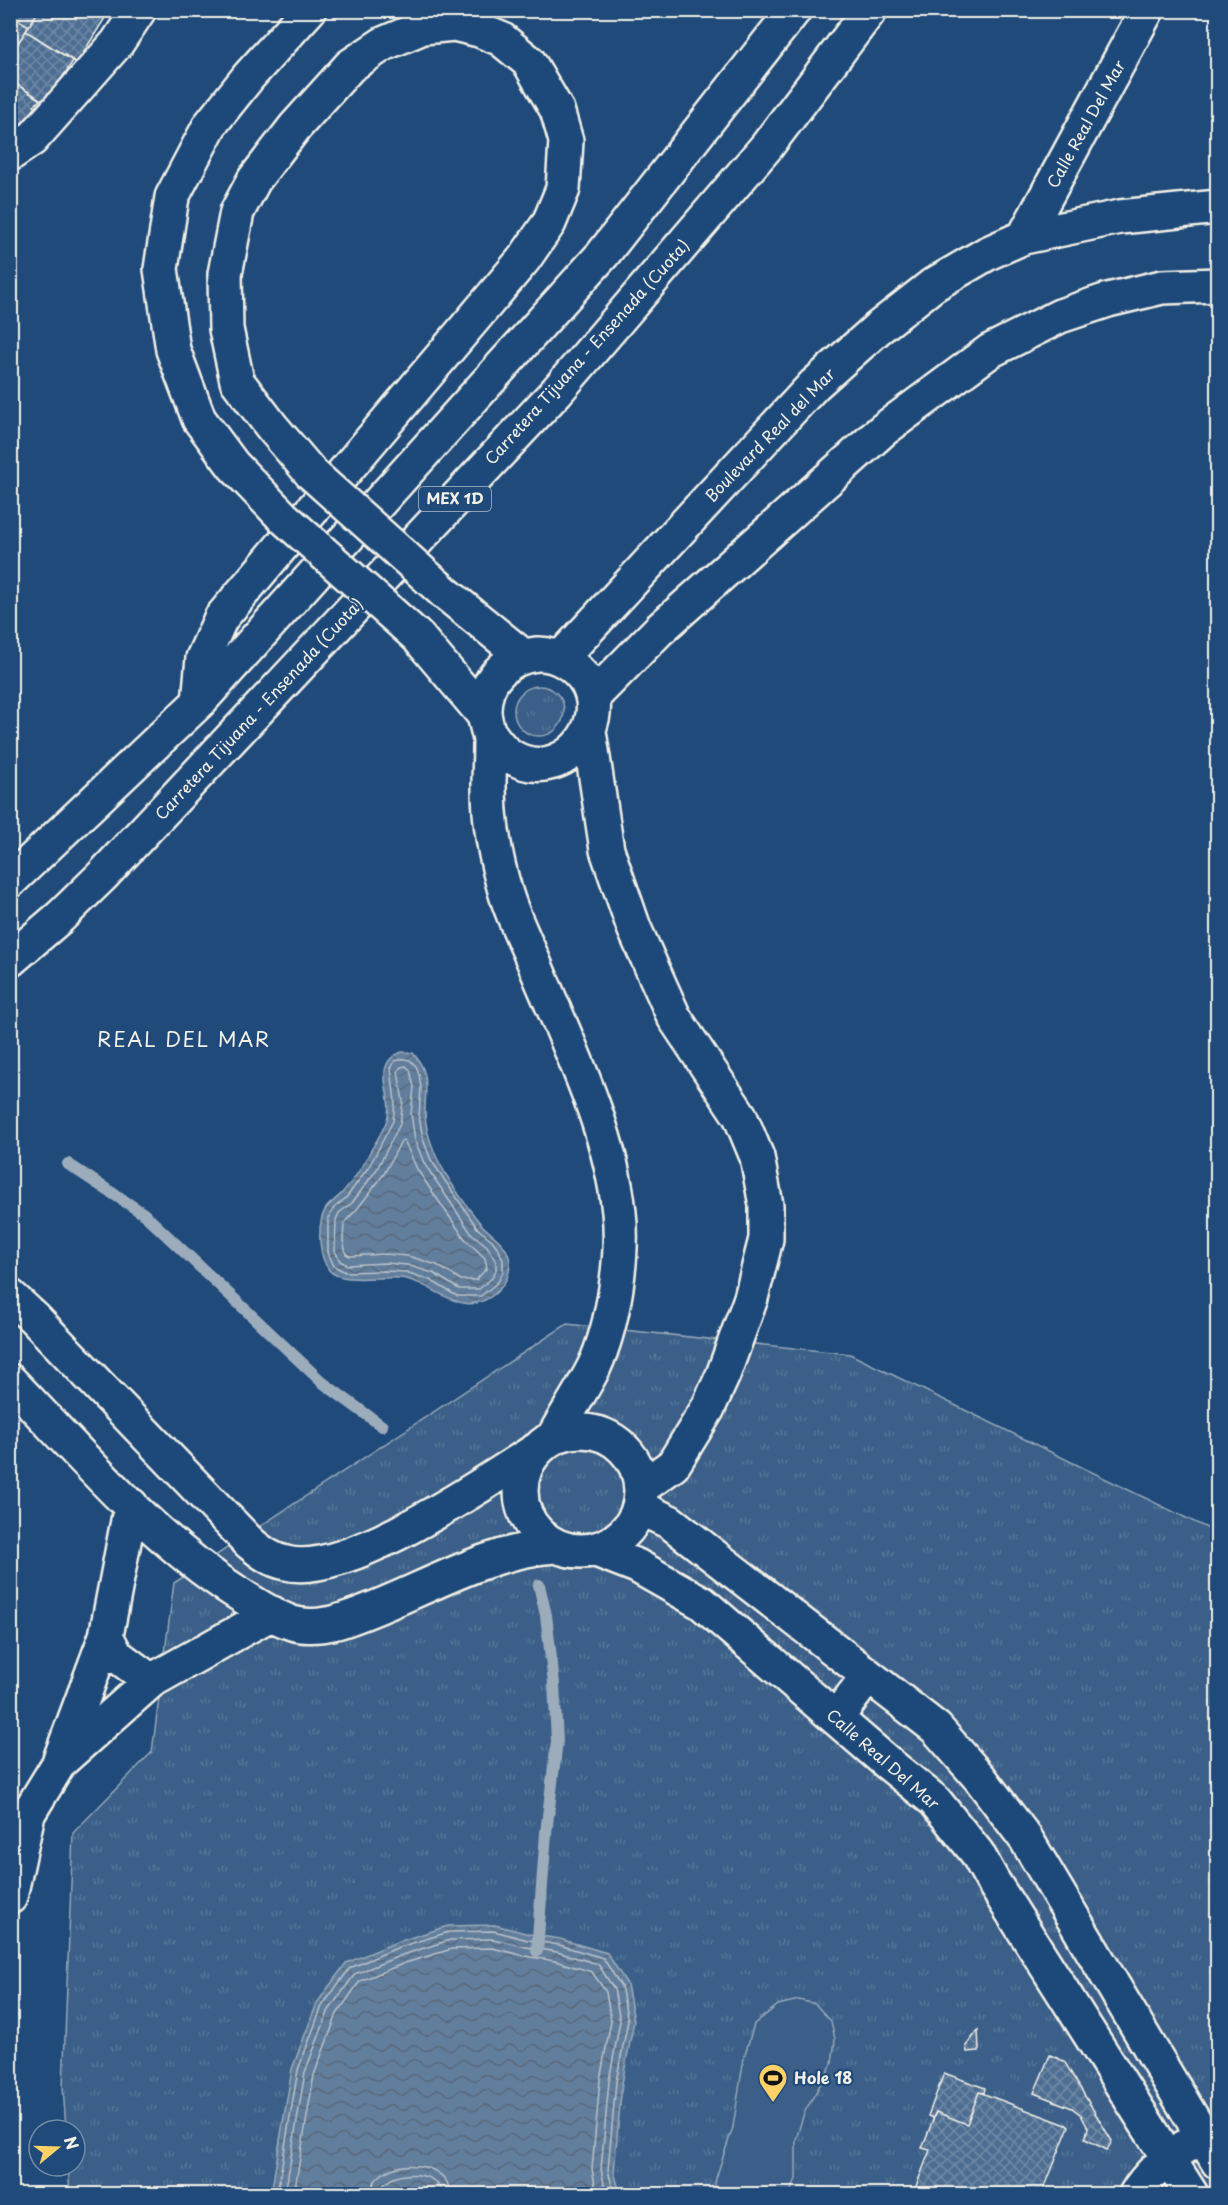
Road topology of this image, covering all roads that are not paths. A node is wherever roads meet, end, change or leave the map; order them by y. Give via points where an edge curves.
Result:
1 (139, 10) edge
2 (309, 10) edge
3 (794, 10) edge
4 (870, 10) edge
5 (1147, 10) edge
6 (10, 154) edge
7 (1218, 207) edge
8 (1024, 237) junction
9 (1218, 285) edge
10 (524, 656) junction
11 (561, 658) junction
12 (593, 697) junction
13 (199, 702) junction
14 (487, 724) junction
15 (589, 731) junction
16 (10, 881) edge
17 (10, 960) edge
18 (10, 1296) edge
19 (10, 1381) edge
20 (545, 1443) junction
21 (641, 1497) junction
22 (131, 1505) junction
23 (555, 1546) junction
24 (596, 1550) junction
25 (769, 1598) junction
26 (272, 1613) junction
27 (106, 1636) junction
28 (740, 1636) junction
29 (868, 1676) junction
30 (151, 1681) junction
31 (836, 1718) junction
32 (58, 1765) junction
33 (10, 1897) edge
34 (1210, 2150) edge
35 (1167, 2158) junction
36 (1218, 2173) edge
37 (1136, 2194) edge
38 (1189, 2194) edge

1 - 6 main road via 117,43 71,96 32,139
2 - 14 main road, bridge via 210,125 172,197 161,268 173,350 199,419 233,465 283,518 418,637
3 - 13 main road, MEX 1D via 603,254
4 - 17 main road, Carretera Tijuana - Ensenada (Cuota) / MEX 1D via 767,146 557,390 102,876
5 - 8 main road, Calle Real Del Mar
7 - 8 main road, Boulevard Real del Mar via 1120,217
8 - 11 main road, Boulevard Real del Mar via 933,285 814,385
9 - 12 main road via 1162,287 1108,300 1060,316 990,351 883,430 659,630
10 - 11 main road
10 - 13 main road, bridge via 444,592 311,473 237,381 226,329 225,274 237,212 254,180 350,66 383,44 423,27 454,24 479,30 501,39 529,62 557,110 566,141 563,189 549,223 524,260 221,618 203,658
10 - 14 main road via 506,665 493,678 485,696
11 - 12 main road via 586,681
12 - 15 main road
13 - 16 main road, MEX 1D
14 - 15 main road via 500,748 531,764 565,757 580,746
14 - 20 main road via 492,821 507,896 586,1088 612,1163 620,1214 618,1269 610,1316 594,1366
15 - 21 main road via 607,850 634,928 674,1017 740,1116 757,1157 766,1205 766,1239 751,1298 712,1400 673,1465
18 - 20 main road via 250,1543 266,1556 287,1564 313,1565 343,1558 434,1514
19 - 22 main road
20 - 21 main road via 571,1431 608,1436 625,1449 637,1466
20 - 23 main road via 526,1465 521,1483 522,1502 528,1520
21 - 24 main road via 631,1527 616,1542
21 - 25 main road
22 - 26 main road via 204,1572
22 - 27 main road
23 - 24 main road via 575,1552
23 - 26 main road via 521,1550 344,1620 309,1626 291,1623
24 - 28 main road, Calle Real Del Mar via 667,1582 702,1603
25 - 28 main road
25 - 29 main road
26 - 30 main road
27 - 30 main road via 116,1655
27 - 32 main road
28 - 31 main road, Calle Real Del Mar
29 - 31 main road
29 - 34 main road via 936,1728 1026,1839
30 - 32 main road
31 - 35 main road, Calle Real Del Mar via 935,1801 977,1853
32 - 33 main road via 28,1814
34 - 35 main road
35 - 37 main road
35 - 38 main road, Calle Real Del Mar
36 - 38 main road

